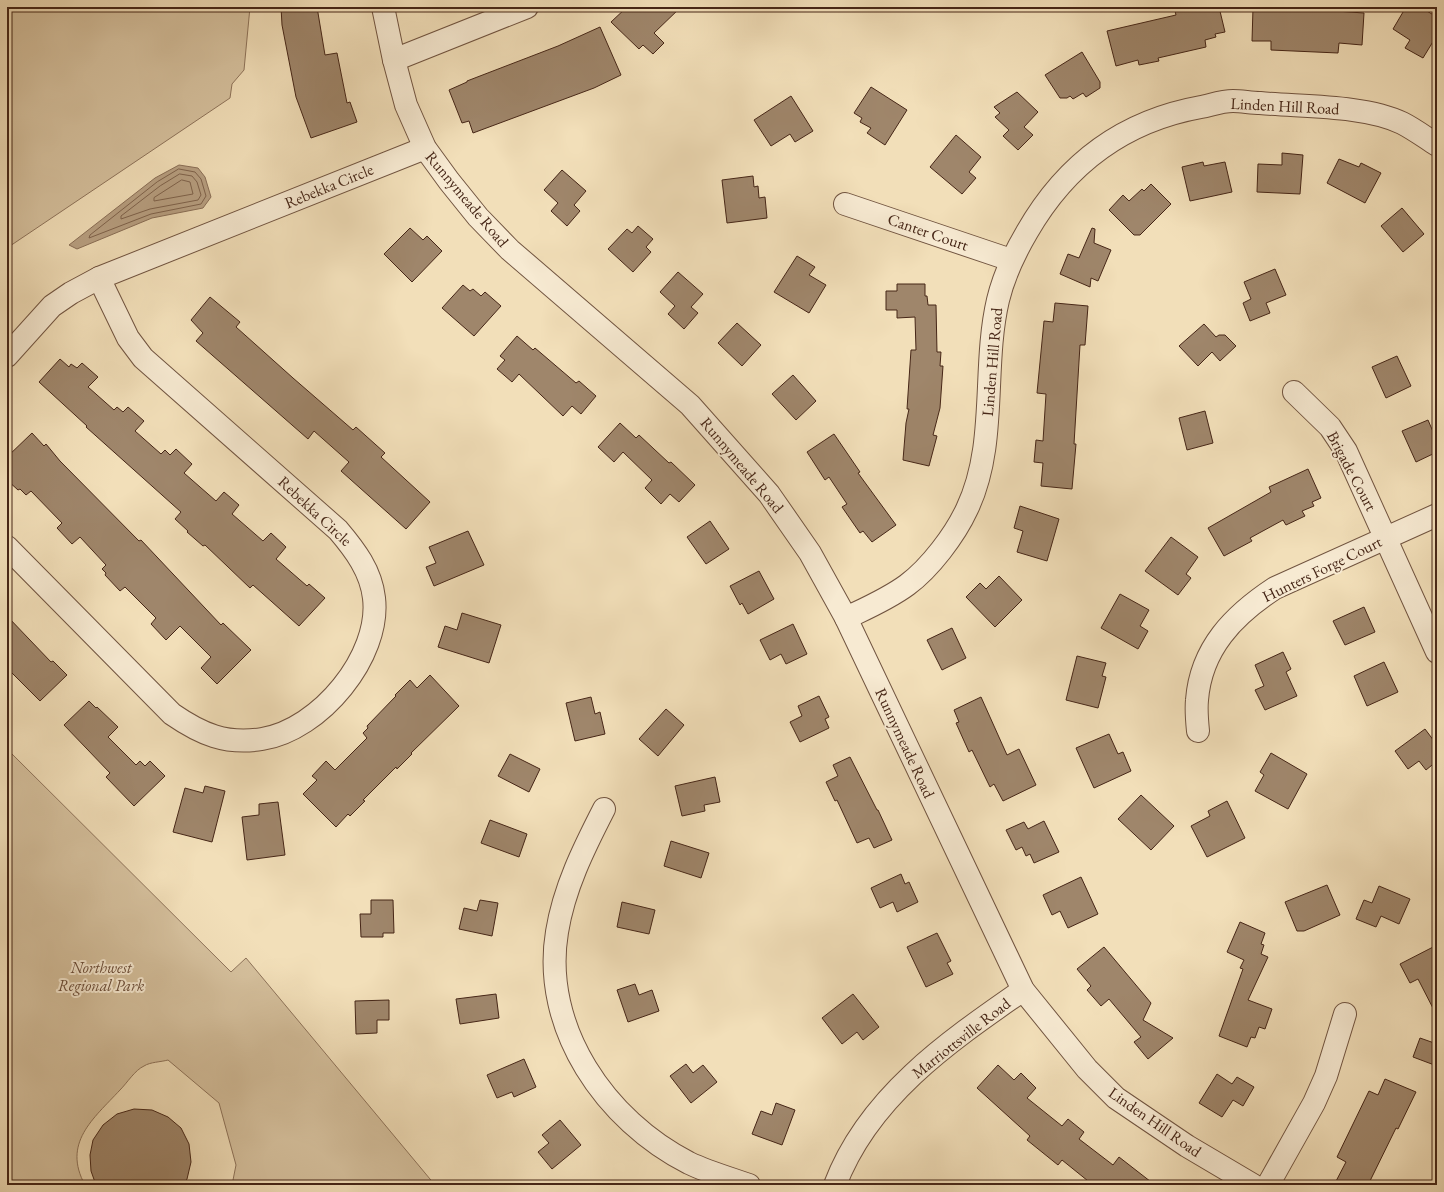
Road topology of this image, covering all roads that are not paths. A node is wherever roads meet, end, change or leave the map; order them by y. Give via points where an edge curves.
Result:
1 (383, 7) edge
2 (527, 7) edge
3 (394, 60) junction
4 (1437, 145) edge
5 (425, 148) junction
6 (845, 204) dead end
7 (1010, 260) junction
8 (99, 278) junction
9 (7, 356) edge
10 (1294, 392) dead end
11 (1437, 515) edge
12 (1386, 538) junction
13 (7, 547) edge
14 (846, 618) junction
15 (1437, 652) edge
16 (1198, 731) dead end
17 (604, 809) dead end
18 (1023, 990) junction
19 (1345, 1014) dead end
20 (749, 1185) edge
21 (835, 1185) edge
22 (1253, 1185) edge
23 (1268, 1185) edge

1 - 3 street, Runnymeade Road
2 - 3 street
3 - 5 street, Runnymeade Road via 406,105
4 - 7 street, Linden Hill Road via 1400,122 1362,111 1231,101 1185,110 1136,126 1105,144 1072,171 1038,212
5 - 8 street, Rebekka Circle
5 - 14 street, Runnymeade Road via 478,217 510,250 690,405 718,434 774,500 810,552
6 - 7 street, Canter Court
7 - 14 street, Linden Hill Road via 998,300 992,341 985,444 978,479 968,508 954,533 908,584 878,603
8 - 9 street, Rebekka Circle via 52,306
8 - 13 street, Rebekka Circle via 128,338 143,358 338,530 356,550 369,576 374,598 374,626 365,652 351,676 306,720 285,732 263,739 236,741 216,737 195,730 172,714
10 - 12 street, Brigade Court via 1330,426 1346,451
11 - 12 street, Hunters Forge Court
12 - 15 street, Brigade Court
12 - 16 street, Hunters Forge Court via 1275,588 1251,604 1230,625 1214,644 1202,672 1197,700
14 - 18 street, Runnymeade Road
17 - 20 street via 567,889 557,932 554,968 560,1005 572,1041 594,1082 622,1116 654,1142 690,1163
18 - 21 street, Marriottsville Road via 964,1031 914,1073 885,1103 860,1135
18 - 22 street, Linden Hill Road via 1053,1030 1116,1098 1187,1146
19 - 23 street via 1326,1076 1314,1103

